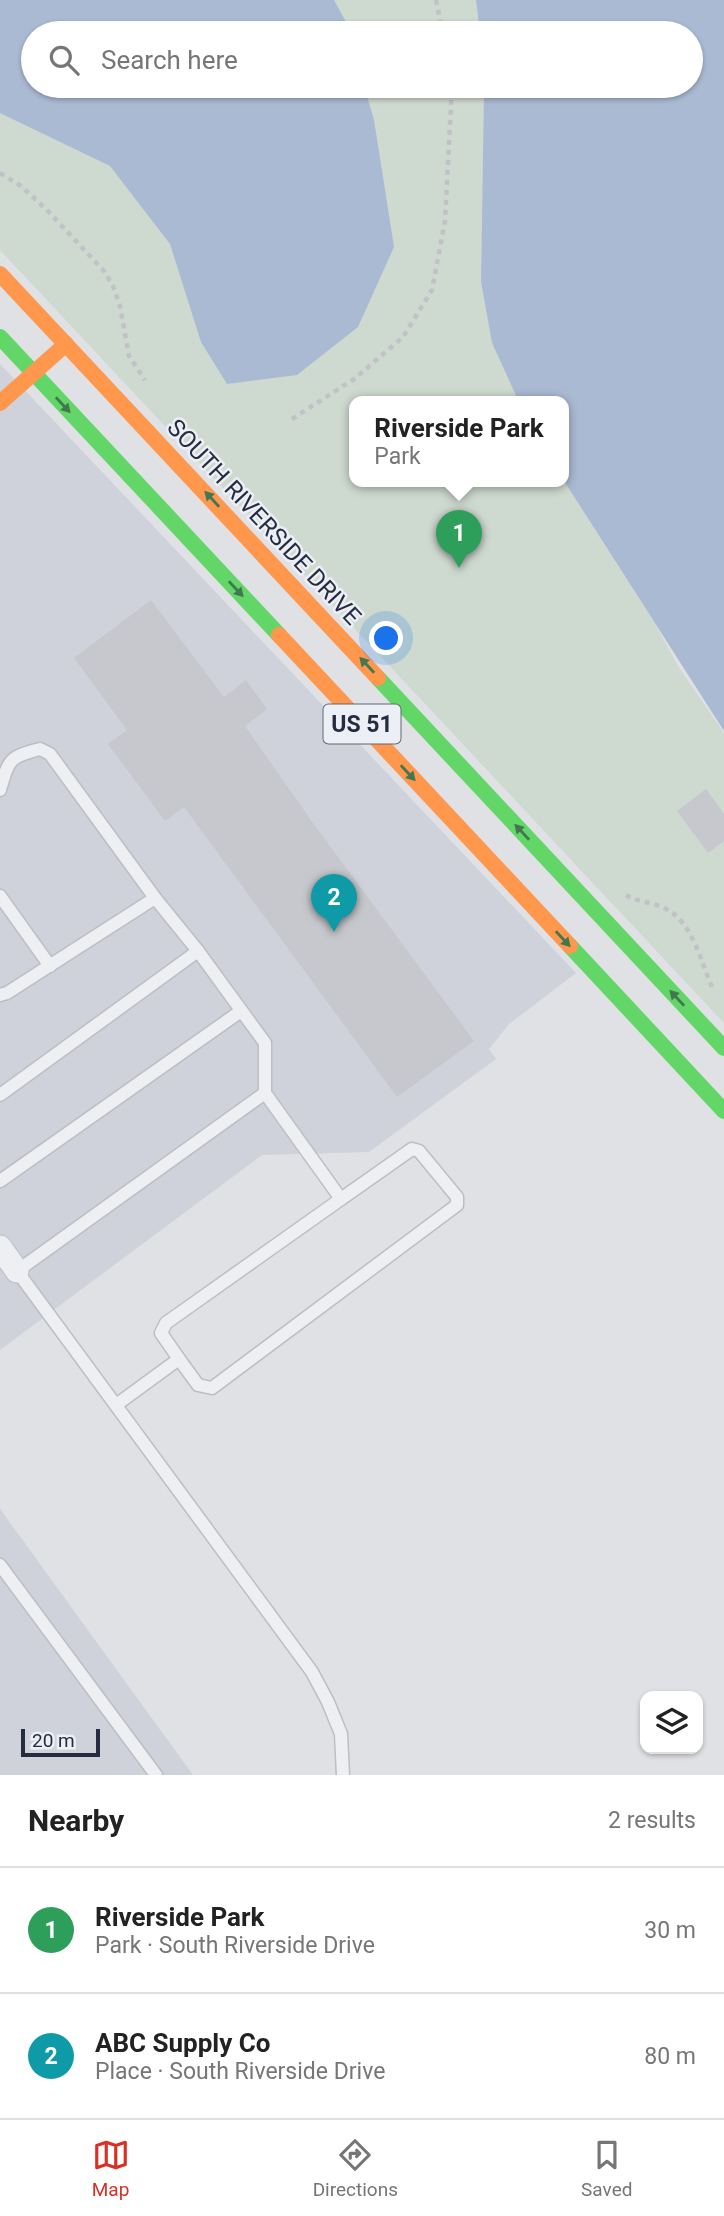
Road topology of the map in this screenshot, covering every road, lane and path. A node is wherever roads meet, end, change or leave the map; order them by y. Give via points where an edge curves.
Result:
1 (436, 0) edge
2 (440, 21) edge
3 (451, 98) edge
4 (0, 173) edge
5 (0, 274) edge
6 (37, 313) junction
7 (2, 343) edge
8 (65, 344) junction
9 (33, 372) junction
10 (146, 381) dead end
11 (0, 403) edge
12 (292, 419) dead end
13 (0, 790) edge
14 (622, 892) dead end
15 (0, 896) edge
16 (155, 898) junction
17 (198, 951) junction
18 (50, 965) junction
19 (715, 992) dead end
20 (0, 995) edge
21 (240, 1011) junction
22 (724, 1048) edge
23 (265, 1093) junction
24 (0, 1095) edge
25 (724, 1111) edge
26 (0, 1181) edge
27 (341, 1199) junction
28 (0, 1247) edge
29 (17, 1271) junction
30 (179, 1359) junction
31 (116, 1405) junction
32 (0, 1565) edge
33 (156, 1775) edge
34 (343, 1775) edge

1 - 2 path
3 - 12 path via 445,221 432,290 403,337 355,379
4 - 10 path via 47,210 104,271 120,306 130,355
5 - 6 main road, SOUTH RIVERSIDE DRIVE / US 51
6 - 7 street
6 - 8 main road, SOUTH RIVERSIDE DRIVE / US 51
7 - 9 main road, US 51
8 - 9 main road
22 -> 8 main road, SOUTH RIVERSIDE DRIVE / US 51
9 - 11 main road
9 -> 25 main road, US 51
13 - 16 lane via 7,765 17,755 40,749 50,754
14 - 19 path via 671,911 684,926
15 - 18 lane
16 - 17 lane
16 - 18 lane
17 - 21 lane
17 - 24 lane
18 - 20 lane
21 - 23 lane via 265,1043
21 - 26 lane
23 - 27 lane
23 - 29 lane
27 - 30 lane via 166,1323 161,1333
27 - 30 lane via 412,1149 419,1151 457,1197 457,1205 212,1388 198,1385
28 - 29 street
29 - 31 lane
30 - 31 lane
31 - 34 lane via 312,1672 341,1734
32 - 33 lane

